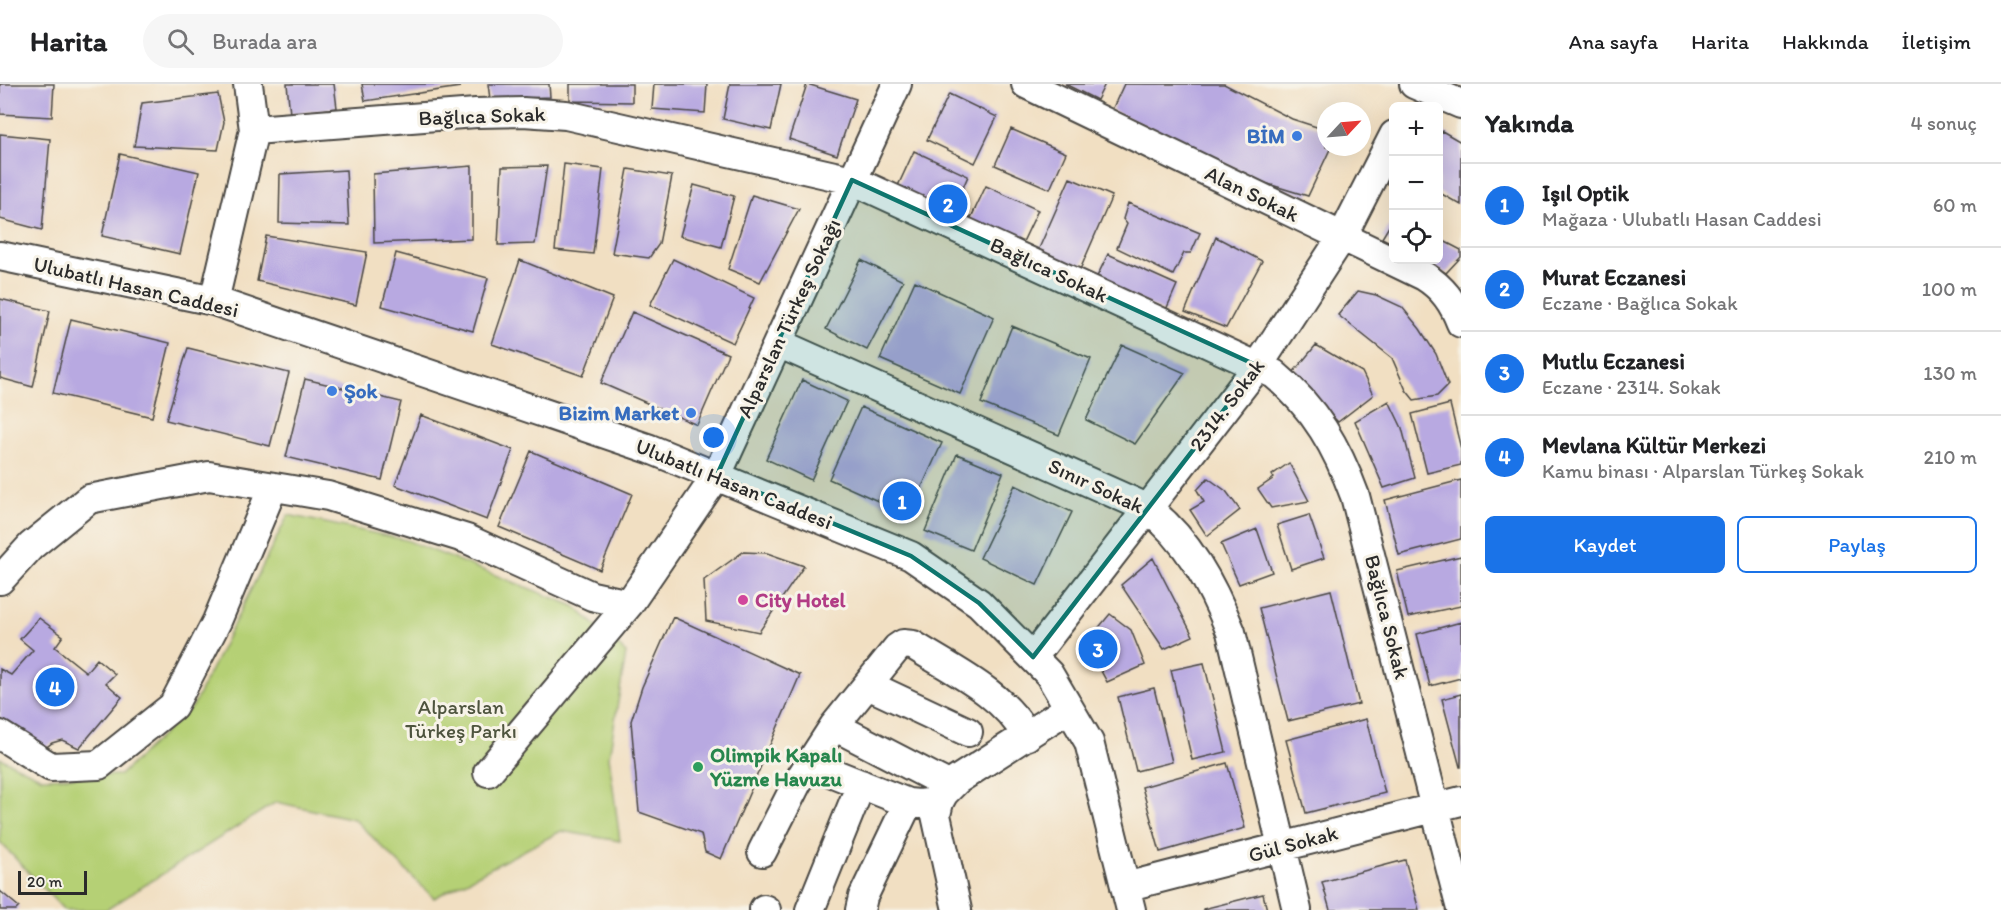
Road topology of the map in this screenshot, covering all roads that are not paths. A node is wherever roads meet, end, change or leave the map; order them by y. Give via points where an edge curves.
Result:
1 (248, 84) edge
2 (897, 84) edge
3 (1026, 84) edge
4 (1414, 92) edge
5 (1461, 104) edge
6 (254, 130) junction
7 (1389, 145) edge
8 (852, 180) junction
9 (1342, 237) junction
10 (0, 256) edge
11 (1452, 282) edge
12 (214, 301) junction
13 (1461, 323) edge
14 (778, 343) junction
15 (1258, 366) junction
16 (717, 475) junction
17 (273, 487) junction
18 (1147, 508) junction
19 (0, 580) edge
20 (629, 604) junction
21 (1033, 657) junction
22 (868, 685) junction
23 (1069, 708) junction
24 (834, 726) junction
25 (968, 732) dead end
26 (0, 735) edge
27 (1027, 736) junction
28 (810, 764) junction
29 (488, 772) dead end
30 (861, 784) junction
31 (944, 794) junction
32 (908, 803) junction
33 (1448, 804) edge
34 (1282, 847) junction
35 (762, 852) dead end
36 (1128, 899) edge
37 (1461, 909) edge
38 (810, 910) edge
39 (860, 910) edge
40 (957, 910) edge
41 (1297, 910) edge

1 - 6 street
2 - 8 street, Alparslan Türkeş Sokağı
3 - 9 street, Alan Sokak
4 - 5 street
6 - 8 street, Bağlıca Sokak via 476,113 543,113
6 - 12 street
7 - 9 street, 2314. Sokak
8 - 14 street, Alparslan Türkeş Sokağı
8 - 15 street, Bağlıca Sokak
9 - 11 street, Alan Sokak via 1424,276
9 - 15 street, 2314. Sokak
10 - 12 street, Ulubatlı Hasan Caddesi
11 - 13 street, Alan Sokak via 1452,302
12 - 16 street, Ulubatlı Hasan Caddesi
14 - 16 street, Alparslan Türkeş Sokağı
14 - 18 street, Sınır Sokak
15 - 18 street, 2314. Sokak
15 - 33 street, Bağlıca Sokak via 1274,374 1304,402 1329,439 1349,480
16 - 20 street, Alparslan Türkeş Sokağı
16 - 21 street, Ulubatlı Hasan Caddesi via 911,556 979,603
17 - 19 street via 209,476 89,499 31,546
17 - 20 street via 328,496 467,539 592,596
17 - 26 street via 217,621 173,706 99,765 51,767
18 - 21 street, 2314. Sokak
18 - 34 street, Sınır Sokak via 1162,519 1190,553 1221,606 1231,632
20 - 29 street, Alparslan Türkeş Sokağı
21 - 23 street, Ulubatlı Hasan Caddesi via 1049,674
22 - 24 street
22 - 25 street
22 - 27 street via 897,648 908,644 996,697
23 - 27 street
23 - 36 street, Ulubatlı Hasan Caddesi via 1089,742
24 - 28 street
24 - 31 street
27 - 31 street via 968,772
28 - 30 street
28 - 35 street via 796,783
30 - 32 street
30 - 38 street
31 - 32 street via 919,804
31 - 40 street via 936,815
32 - 39 street
33 - 34 street, Gül Sokak
33 - 37 street, Bağlıca Sokak
34 - 36 street, Gül Sokak
34 - 41 street, Sınır Sokak

